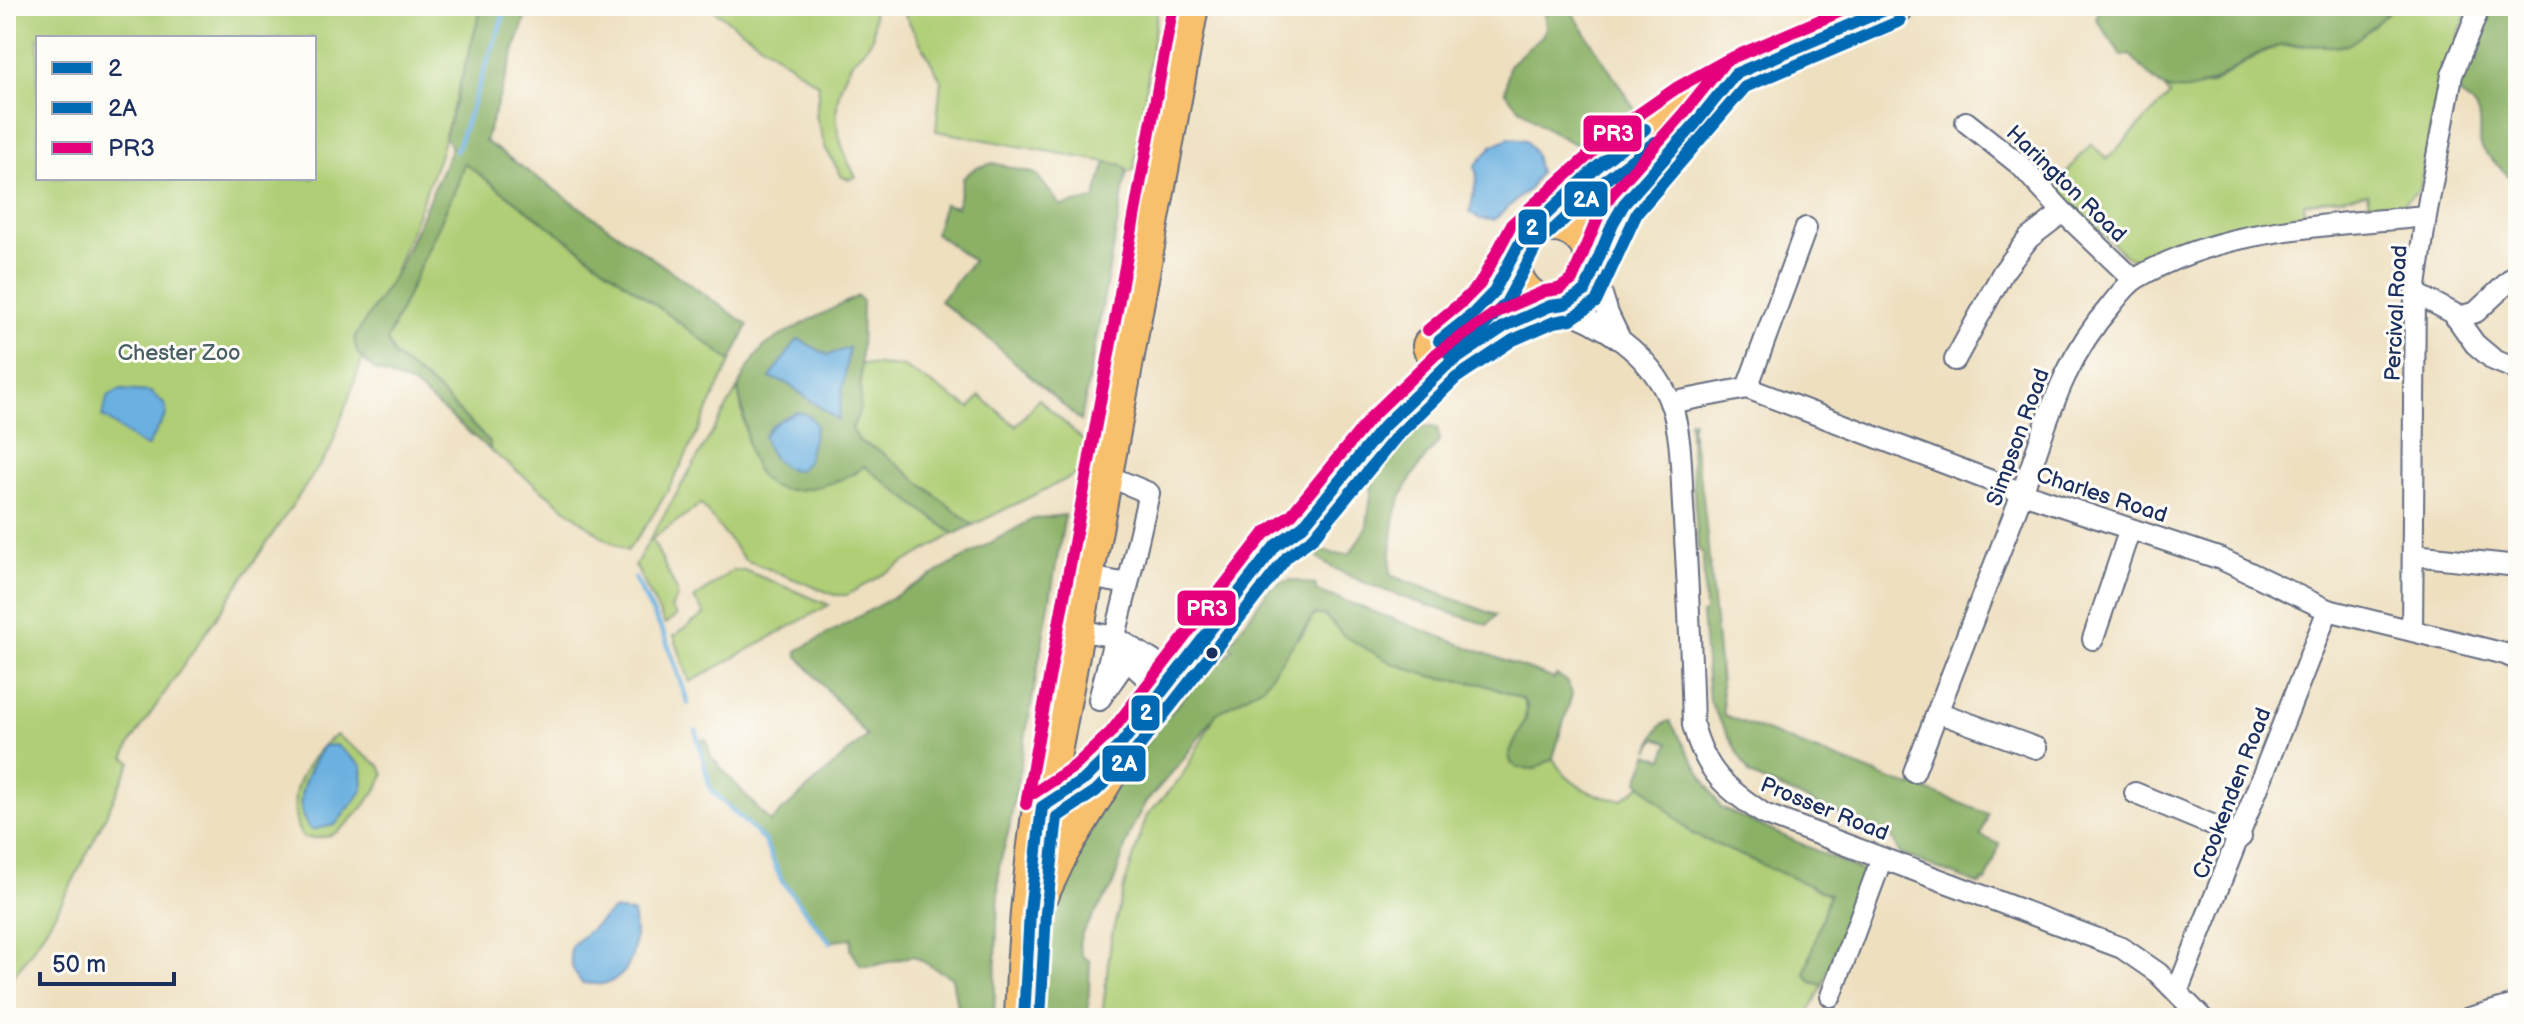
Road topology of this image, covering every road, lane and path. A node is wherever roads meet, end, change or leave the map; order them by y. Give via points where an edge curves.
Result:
1 (1189, 6) edge
2 (1894, 6) edge
3 (2480, 6) edge
4 (1735, 74) junction
5 (1966, 122) dead end
6 (2063, 212) junction
7 (2426, 216) junction
8 (1806, 228) dead end
9 (1523, 242) junction
10 (1594, 267) junction
11 (2518, 273) edge
12 (2134, 280) junction
13 (2415, 293) junction
14 (1552, 306) junction
15 (2456, 318) junction
16 (1619, 337) junction
17 (1955, 360) dead end
18 (2518, 370) edge
19 (1747, 388) junction
20 (1670, 403) junction
21 (1101, 473) junction
22 (2023, 493) junction
23 (2130, 529) junction
24 (1276, 545) junction
25 (2414, 555) junction
26 (2518, 566) edge
27 (1083, 576) junction
28 (1128, 584) junction
29 (2328, 610) junction
30 (1073, 629) junction
31 (2412, 631) junction
32 (1115, 637) junction
33 (2093, 639) dead end
34 (2518, 660) edge
35 (1153, 692) junction
36 (1937, 712) junction
37 (2036, 748) dead end
38 (1914, 772) dead end
39 (2135, 793) dead end
40 (1042, 807) junction
41 (2241, 837) junction
42 (1882, 858) junction
43 (1027, 935) junction
44 (2177, 992) junction
45 (1831, 996) dead end
46 (2518, 1004) edge
47 (2478, 1017) edge
48 (1024, 1018) edge
49 (2202, 1018) edge

1 - 21 highway
2 - 4 highway
3 - 7 street, Percival Road via 2452,75
4 - 9 highway via 1628,141
4 - 10 highway via 1624,204
5 - 6 street, Harington Road via 2020,165
6 - 12 street, Harington Road
6 - 17 street via 2029,238 2003,272
7 - 12 street, Simpson Road via 2250,236 2192,251
7 - 13 street, Percival Road
8 - 19 street
9 - 10 highway via 1547,223 1561,224 1586,239
9 - 14 highway via 1512,270 1516,284 1537,303
9 - 24 highway via 1484,303 1414,362 1356,425 1287,515
10 - 14 highway via 1591,281 1576,299
10 - 16 street, Prosser Road
11 - 15 street via 2476,312
12 - 22 street, Simpson Road via 2089,330 2055,393
13 - 15 street
13 - 25 street, Percival Road
14 - 16 street, Prosser Road via 1592,320
14 - 24 highway via 1484,338 1428,382 1303,526
15 - 18 street via 2494,360
16 - 20 street, Prosser Road via 1646,365
19 - 20 street
19 - 22 street, Charles Road
20 - 42 street, Prosser Road via 1677,426 1693,725 1700,751 1736,796 1764,814
21 - 27 highway
21 - 28 street via 1149,493
22 - 23 street, Charles Road
22 - 36 street, Simpson Road
23 - 29 street, Charles Road via 2221,559
23 - 33 street
24 - 35 highway
25 - 26 street
25 - 31 street, Percival Road
27 - 28 street
27 - 30 highway
28 - 32 street
29 - 31 street, Charles Road
29 - 41 street, Crookenden Road
30 - 32 street
30 - 40 highway
31 - 34 street, Charles Road
32 - 35 street
32 - 35 street via 1099,700 1127,660
35 - 40 highway via 1084,779
35 - 43 highway via 1060,850
36 - 37 street
36 - 38 street, Simpson Road
39 - 41 street
40 - 43 highway
41 - 44 street, Crookenden Road
42 - 44 street, Prosser Road via 2122,948
42 - 45 street
43 - 48 highway
44 - 49 street, Prosser Road
46 - 47 street

